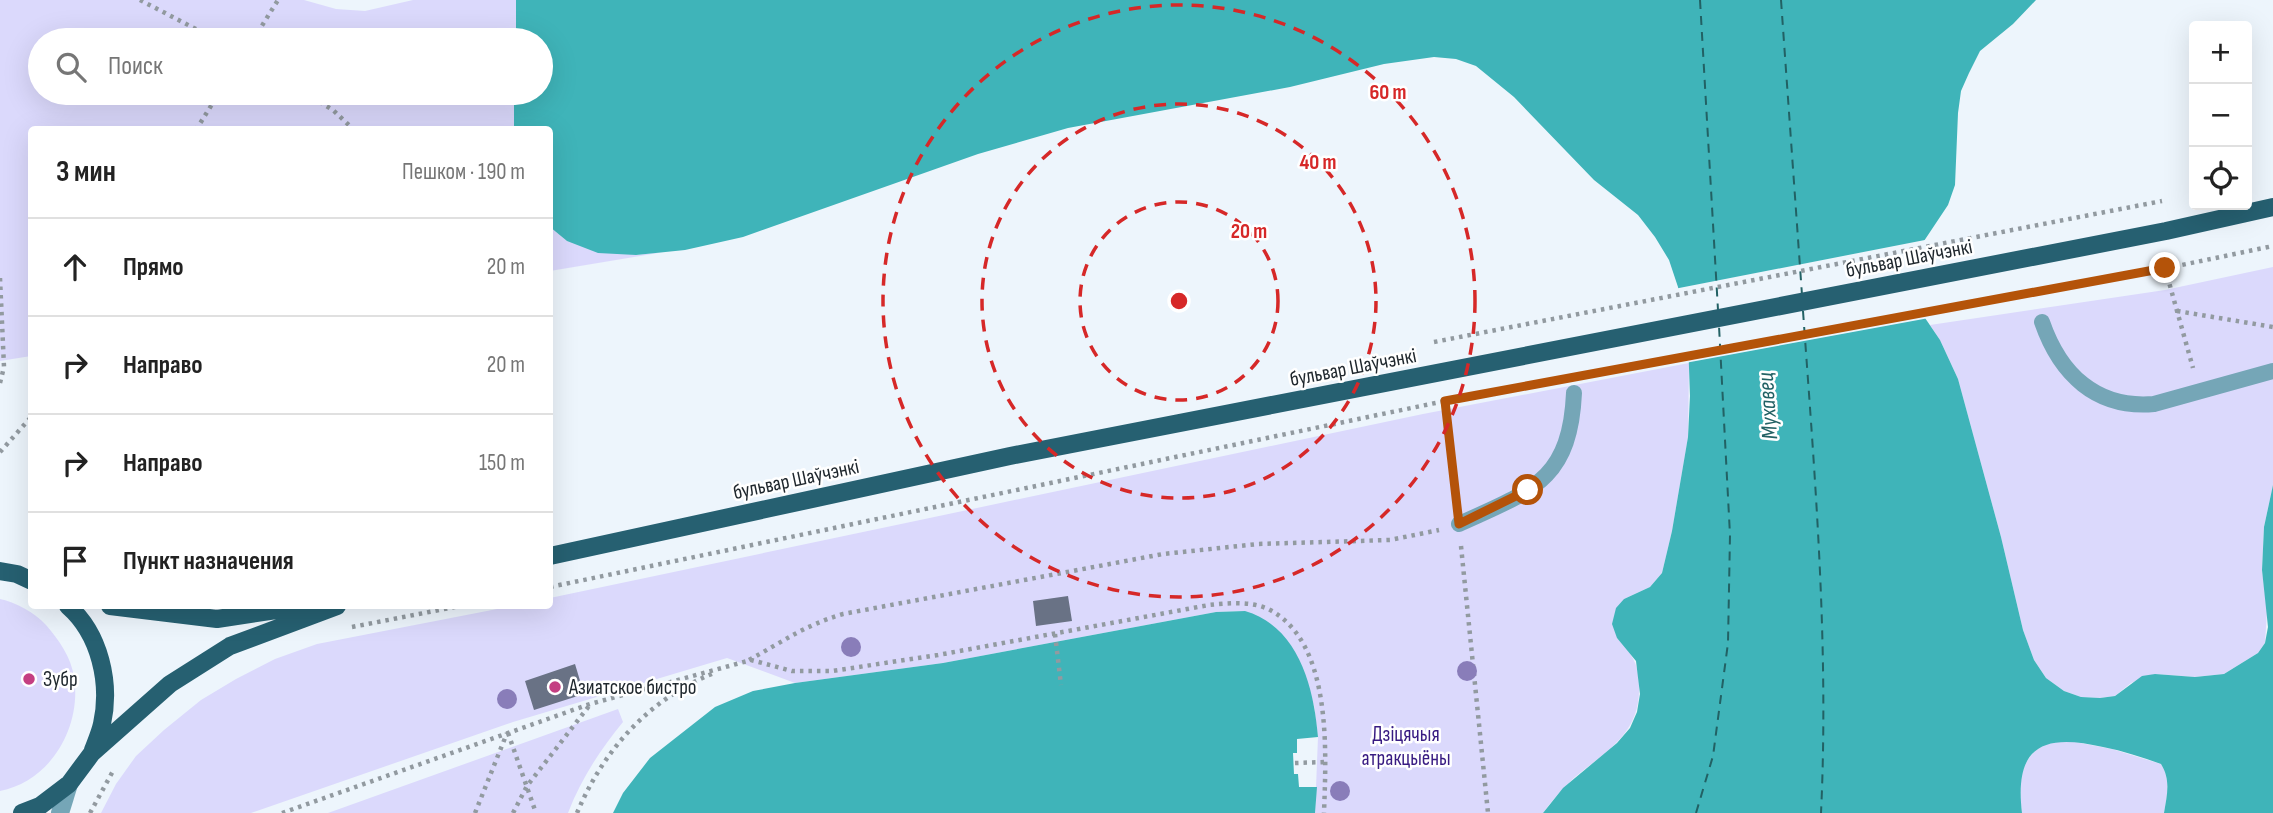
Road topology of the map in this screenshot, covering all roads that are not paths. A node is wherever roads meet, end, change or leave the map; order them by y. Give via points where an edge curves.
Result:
1 (2273, 207) edge
2 (2042, 322) dead end
3 (2273, 371) edge
4 (1574, 393) dead end
5 (1459, 524) road end
6 (553, 554) edge
7 (0, 560) edge
8 (16, 575) edge
9 (70, 609) edge
10 (135, 609) edge
11 (283, 609) edge
12 (329, 609) edge
13 (92, 754) junction
14 (69, 784) junction
15 (22, 813) edge
16 (61, 813) edge

1 - 6 main road, бульвар Шаўчэнкі via 1010,456
2 - 3 lane via 2064,366 2081,384 2117,402 2154,404
4 - 5 lane via 1568,441 1545,476 1528,490
7 - 8 street
9 - 13 main road via 90,634 102,663 102,724
10 - 11 main road via 217,619
12 - 13 main road via 230,646 170,684
13 - 14 main road
14 - 15 main road
14 - 16 street

